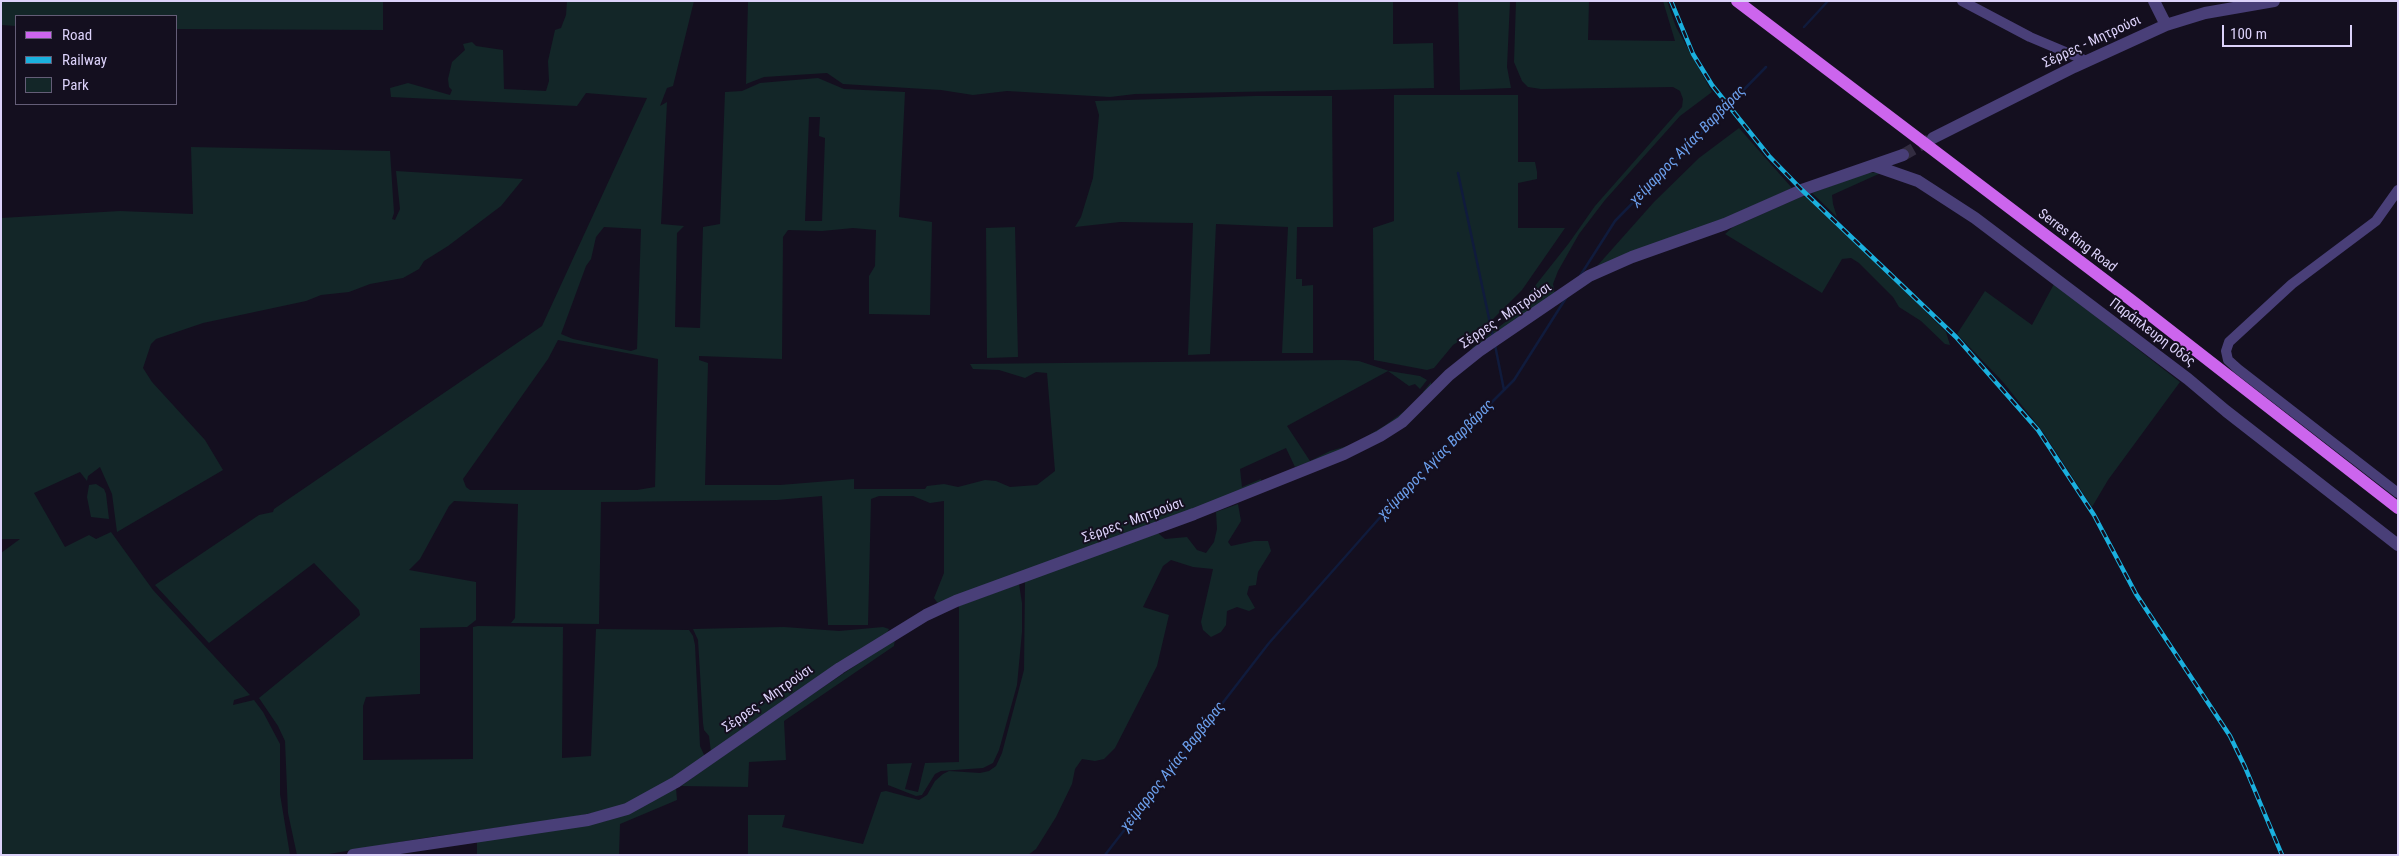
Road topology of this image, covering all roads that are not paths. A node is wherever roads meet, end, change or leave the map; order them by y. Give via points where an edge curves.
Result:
1 (1736, 1) edge
2 (1962, 1) edge
3 (2154, 1) edge
4 (2274, 1) edge
5 (2166, 25) junction
6 (2087, 61) junction
7 (1933, 138) tunnel mouth
8 (1903, 155) tunnel mouth
9 (1875, 166) junction
10 (2398, 190) edge
11 (2398, 493) edge
12 (2398, 508) edge
13 (2398, 545) edge
14 (353, 855) edge

1 - 12 main road, Serres Ring Road via 2131,300
2 - 6 street via 2030,37
3 - 5 street
4 - 5 street, Σέρρες - Μητρούσι via 2205,13
5 - 6 street, Σέρρες - Μητρούσι
6 - 7 street, Σέρρες - Μητρούσι
8 - 9 street, Σέρρες - Μητρούσι
9 - 13 street, Παράπλευρη Οδός via 1918,181 1975,218 2188,378
9 - 14 street, Σέρρες - Μητρούσι via 1802,190 1725,224 1632,257 1590,276 1509,328 1450,375 1408,416 1380,436 1309,470 926,615 840,668 676,782 627,810 588,820
10 - 11 street via 2376,221 2292,284 2229,342 2226,350 2228,360 2238,369

